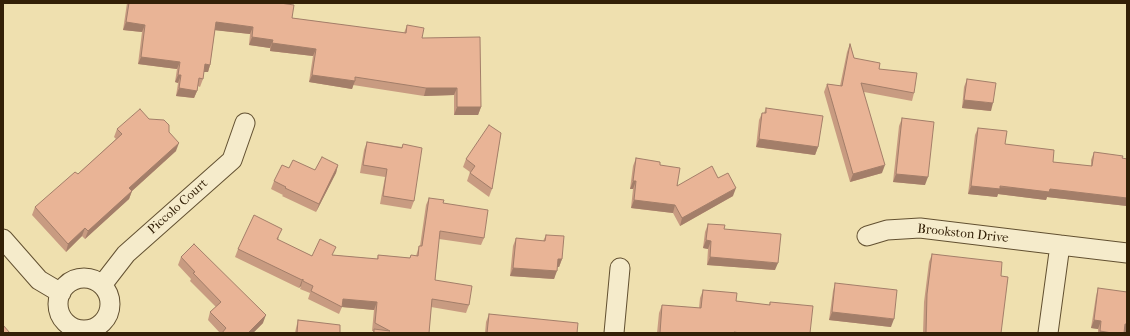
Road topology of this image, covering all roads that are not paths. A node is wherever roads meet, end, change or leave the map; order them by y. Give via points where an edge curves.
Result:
1 (245, 123) dead end
2 (867, 236) dead end
3 (3, 240) edge
4 (1060, 245) junction
5 (1127, 253) edge
6 (620, 268) dead end
7 (102, 285) junction
8 (61, 293) junction
9 (104, 329) edge
10 (614, 333) edge
11 (1048, 333) edge

1 - 7 street, Piccolo Court via 232,160 126,254
2 - 4 street, Brookston Drive via 887,230 920,228
3 - 8 street via 39,280
4 - 5 street, Brookston Drive
4 - 11 street
6 - 10 street
7 - 8 street via 95,280 79,278 65,286
7 - 9 street via 107,290 111,305
8 - 9 street via 59,309 68,324 75,329

